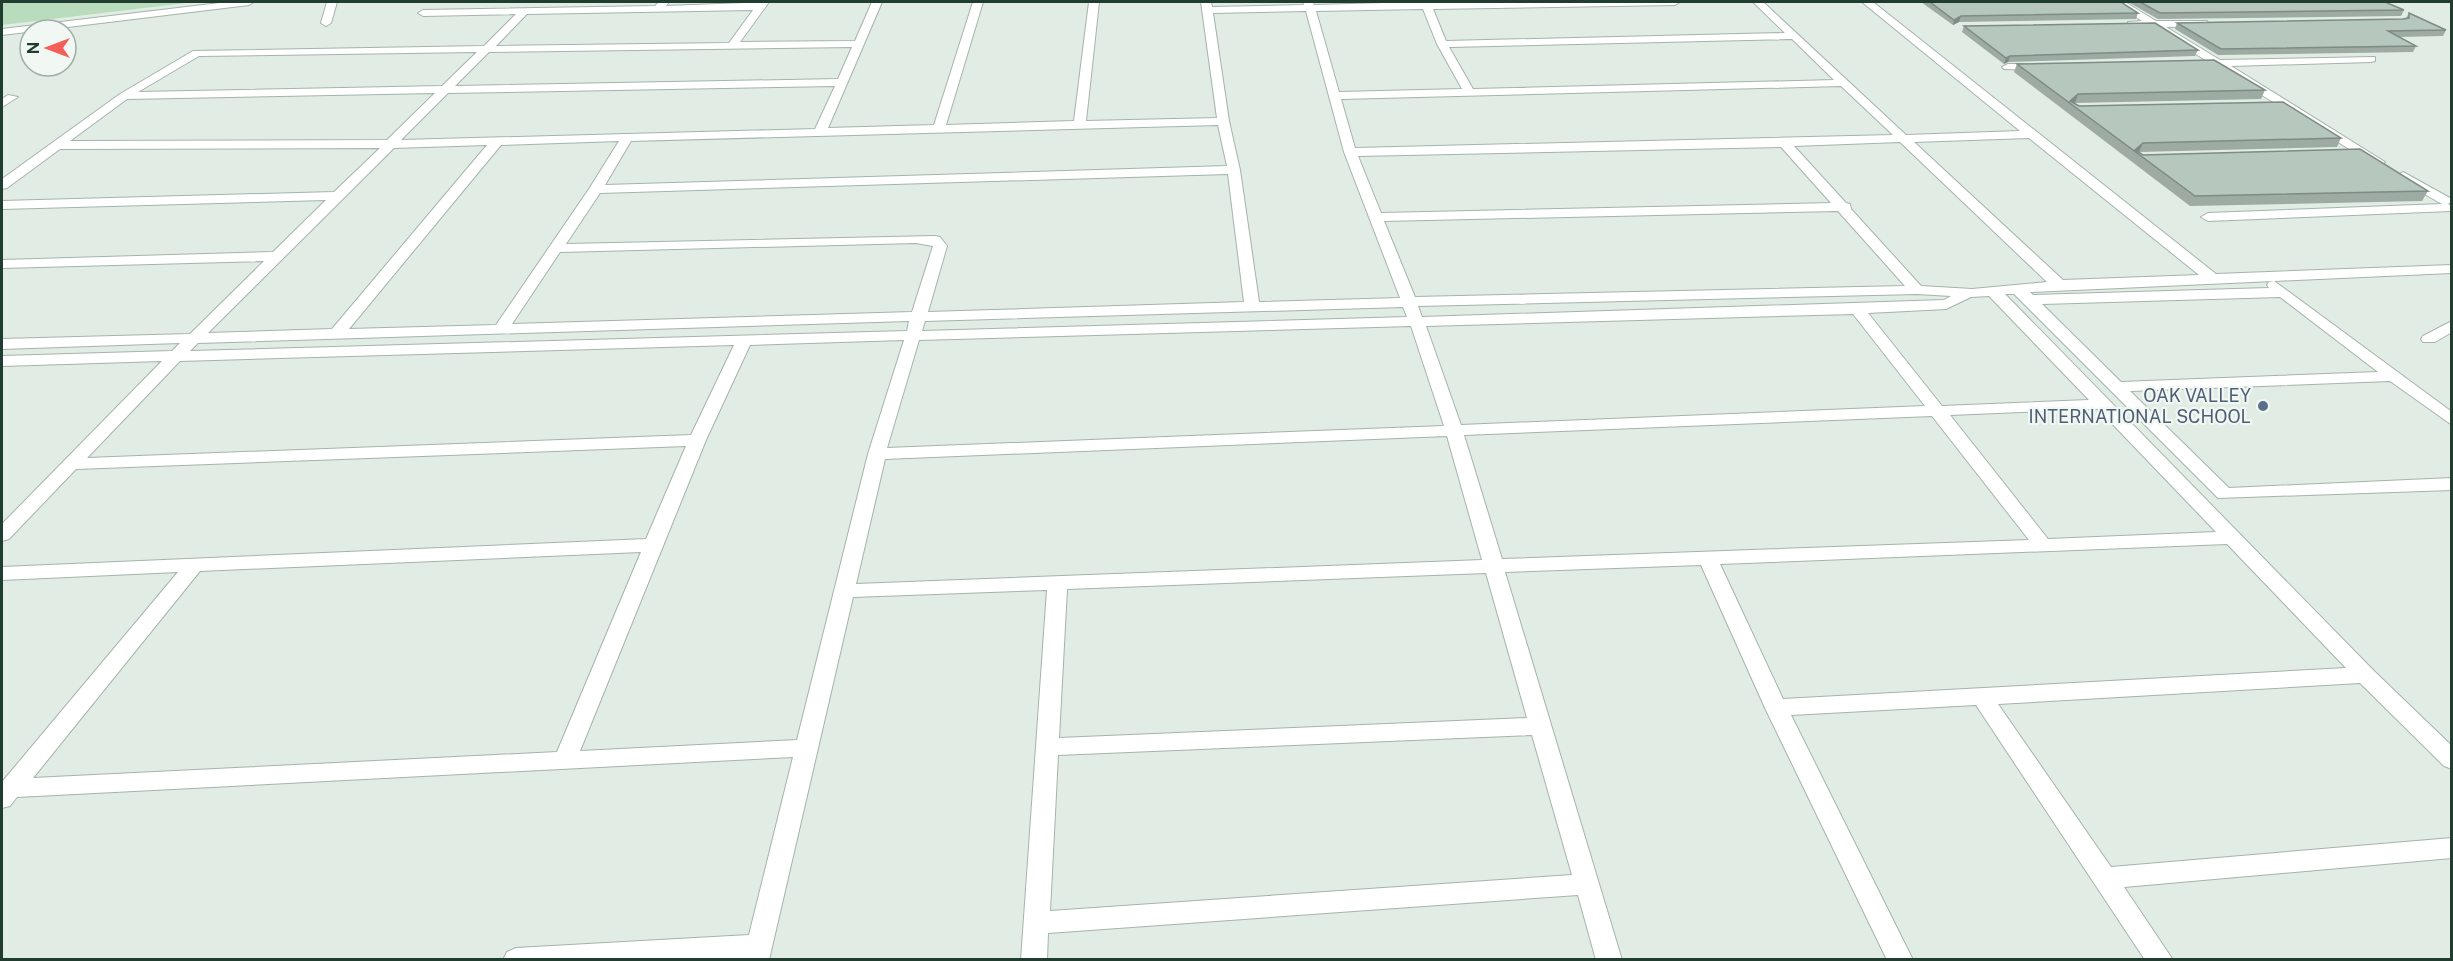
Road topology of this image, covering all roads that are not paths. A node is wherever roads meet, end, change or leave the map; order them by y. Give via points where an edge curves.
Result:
1 (249, 2) edge
2 (332, 2) edge
3 (877, 2) edge
4 (978, 2) edge
5 (1094, 2) edge
6 (1675, 2) edge
7 (1758, 2) edge
8 (1867, 2) edge
9 (2119, 2) edge
10 (763, 4) edge
11 (1426, 4) edge
12 (1529, 4) edge
13 (661, 5) edge
14 (1309, 5) edge
15 (1206, 6) edge
16 (525, 11) junction
17 (423, 13) dead end
18 (326, 23) dead end
19 (2214, 23) edge
20 (2121, 24) edge
21 (2156, 24) junction
22 (2, 32) edge
23 (1796, 36) junction
24 (860, 44) junction
25 (1442, 44) junction
26 (733, 45) junction
27 (482, 51) junction
28 (2371, 59) dead end
29 (2220, 63) junction
30 (2196, 64) edge
31 (2055, 66) edge
32 (2008, 67) edge
33 (842, 82) junction
34 (1843, 82) junction
35 (444, 89) junction
36 (1470, 94) junction
37 (124, 96) junction
38 (1334, 96) junction
39 (2287, 104) junction
40 (2263, 105) edge
41 (1223, 121) junction
42 (1080, 125) junction
43 (939, 129) junction
44 (820, 132) junction
45 (2032, 134) junction
46 (627, 138) junction
47 (1907, 140) junction
48 (497, 141) junction
49 (1784, 143) junction
50 (390, 144) junction
51 (57, 145) junction
52 (1350, 152) junction
53 (2363, 152) junction
54 (2339, 153) edge
55 (1234, 170) junction
56 (4, 181) edge
57 (596, 189) junction
58 (339, 196) junction
59 (2, 205) edge
60 (2448, 206) edge
61 (1845, 207) junction
62 (1377, 217) junction
63 (2208, 217) dead end
64 (556, 248) junction
65 (279, 256) junction
66 (2, 264) edge
67 (2451, 269) edge
68 (2263, 277) junction
69 (2213, 279) junction
70 (2059, 285) junction
71 (2017, 288) junction
72 (1917, 290) junction
73 (1993, 291) junction
74 (2283, 292) junction
75 (1972, 293) junction
76 (2029, 300) junction
77 (1409, 302) junction
78 (1252, 308) junction
79 (1857, 309) junction
80 (1417, 322) junction
81 (2451, 325) edge
82 (915, 327) junction
83 (500, 330) junction
84 (336, 334) junction
85 (196, 337) junction
86 (2428, 339) dead end
87 (744, 341) junction
88 (2, 344) edge
89 (176, 356) junction
90 (2, 361) edge
91 (2394, 376) junction
92 (2116, 387) junction
93 (2424, 399) junction
94 (2103, 404) junction
95 (2451, 405) edge
96 (1935, 411) junction
97 (2451, 420) edge
98 (1454, 430) junction
99 (697, 440) junction
100 (877, 454) junction
101 (72, 464) junction
102 (2451, 484) edge
103 (2, 536) edge
104 (2232, 538) junction
105 (654, 545) junction
106 (2043, 545) junction
107 (1708, 558) junction
108 (194, 565) junction
109 (1494, 566) junction
110 (2, 573) edge
111 (1057, 583) junction
112 (844, 591) junction
113 (2365, 675) junction
114 (1981, 695) junction
115 (1776, 708) junction
116 (1540, 726) junction
117 (1047, 747) junction
118 (807, 748) junction
119 (564, 760) junction
120 (2451, 760) edge
121 (6, 793) edge
122 (2451, 848) edge
123 (2105, 878) junction
124 (1587, 884) junction
125 (1036, 923) junction
126 (758, 953) edge
127 (516, 960) edge
128 (1034, 960) edge
129 (1609, 960) edge
130 (1900, 960) edge
131 (2160, 960) edge

1 - 22 street
2 - 18 street
3 - 24 street
4 - 43 street
5 - 42 street
6 - 12 street
7 - 23 street
8 - 45 street
9 - 21 street
10 - 13 street
10 - 26 street
11 - 12 street
11 - 14 street
11 - 25 street
13 - 16 street
14 - 15 street
14 - 38 street
15 - 41 street
16 - 17 street
16 - 27 street
19 - 21 street
20 - 21 street
21 - 29 street
23 - 25 street
23 - 34 street
24 - 26 street
24 - 33 street
25 - 36 street
26 - 27 street
27 - 35 street
27 - 37 street via 197,53
28 - 29 street
29 - 30 street
29 - 39 street
31 - 32 street
33 - 35 street
33 - 44 street
34 - 36 street
34 - 47 street
35 - 37 street
35 - 50 street
36 - 38 street
37 - 51 street
38 - 52 street
39 - 40 street
39 - 53 street
41 - 42 street
41 - 55 street
42 - 43 street
43 - 44 street
44 - 46 street
45 - 47 street
45 - 69 street
46 - 48 street
46 - 57 street
47 - 49 street
47 - 70 street
48 - 50 street
48 - 84 street
49 - 52 street
49 - 61 street
50 - 51 street
50 - 58 street
51 - 56 street
52 - 62 street
53 - 54 street
53 - 60 street
55 - 57 street
55 - 78 street
57 - 64 street
58 - 59 street
58 - 65 street
60 - 63 street
61 - 62 street
61 - 72 street
62 - 77 street
64 - 82 street via 935,240 940,246
64 - 83 street
65 - 66 street
65 - 85 street
67 - 68 street
68 - 69 street
68 - 74 street
69 - 70 street
70 - 71 street
71 - 73 street
71 - 76 street
72 - 75 street
72 - 77 street
73 - 75 street
73 - 94 street
74 - 76 street
74 - 91 street
75 - 79 street via 1946,304
76 - 92 street
77 - 78 street
77 - 80 street
78 - 82 street
79 - 80 street
79 - 96 street
80 - 82 street
80 - 98 street
81 - 86 street
82 - 83 street
82 - 87 street
82 - 100 street
83 - 84 street
84 - 85 street
85 - 88 street
85 - 89 street
87 - 89 street
87 - 99 street
89 - 90 street
89 - 101 street
91 - 92 street
91 - 93 street
92 - 102 street via 2224,494
93 - 95 street
93 - 97 street
94 - 96 street
94 - 104 street
96 - 98 street
96 - 106 street
98 - 100 street
98 - 109 street
99 - 101 street
99 - 105 street
100 - 112 street
101 - 103 street
104 - 106 street
104 - 113 street
105 - 108 street
105 - 119 street
106 - 107 street
107 - 109 street
107 - 115 street
108 - 110 street
108 - 121 street
109 - 111 street
109 - 116 street
111 - 112 street
111 - 117 street
112 - 118 street
113 - 114 street
113 - 120 street
114 - 115 street
114 - 123 street
115 - 130 street
116 - 117 street
116 - 124 street
117 - 125 street
118 - 119 street
118 - 126 street
119 - 121 street
122 - 123 street
123 - 131 street
124 - 125 street
124 - 129 street
125 - 128 street
126 - 127 street

